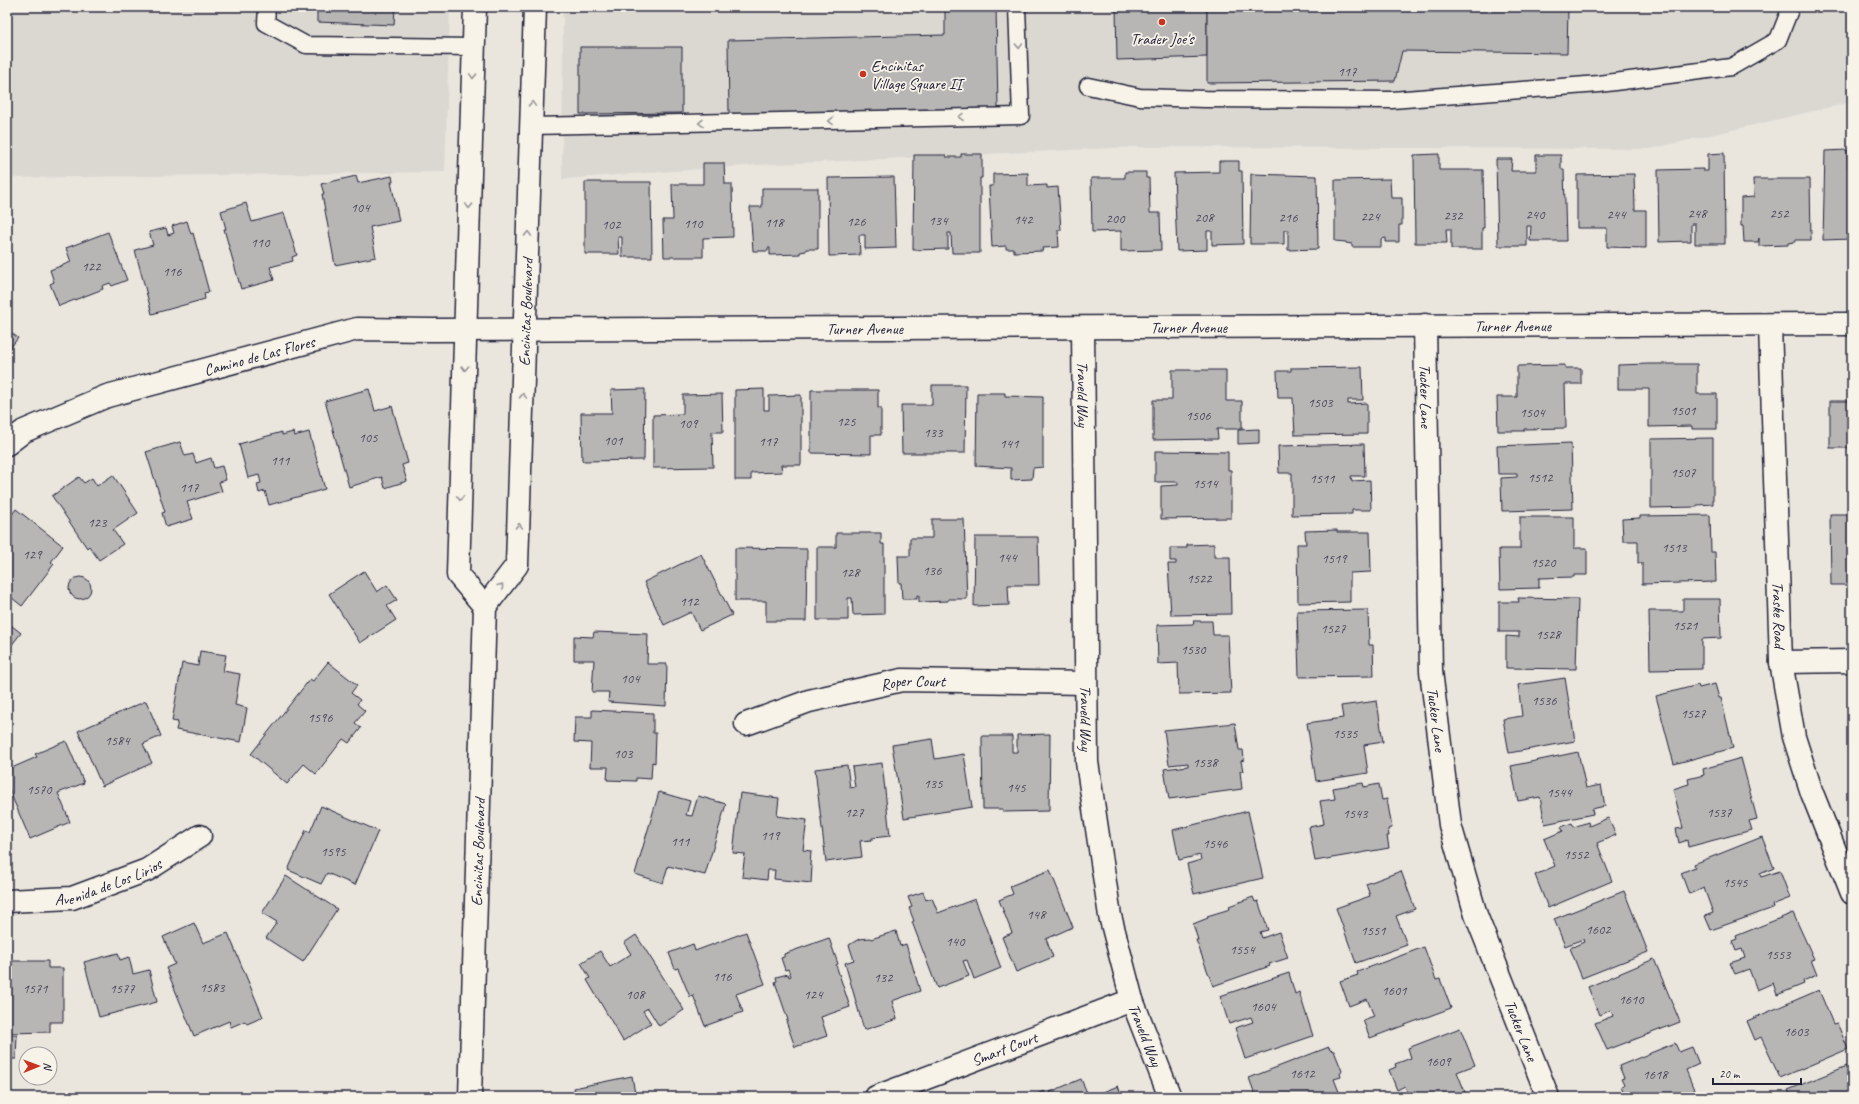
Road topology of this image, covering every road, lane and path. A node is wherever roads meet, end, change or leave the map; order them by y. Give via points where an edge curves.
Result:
1 (267, 7) edge
2 (475, 7) edge
3 (535, 7) edge
4 (1017, 7) edge
5 (1791, 7) edge
6 (474, 47) junction
7 (1088, 86) dead end
8 (531, 126) junction
9 (1852, 324) edge
10 (1425, 325) junction
11 (1770, 325) junction
12 (525, 328) junction
13 (1083, 328) junction
14 (466, 329) junction
15 (7, 444) edge
16 (485, 607) junction
17 (1852, 661) edge
18 (1781, 662) junction
19 (1085, 683) junction
20 (746, 724) dead end
21 (200, 836) dead end
22 (1852, 892) edge
23 (7, 901) edge
24 (1132, 1000) junction
25 (470, 1097) edge
26 (876, 1097) edge
27 (1170, 1097) edge
28 (1548, 1097) edge

1 - 6 lane via 266,23 306,45
2 - 6 street
8 -> 3 street, Encinitas Boulevard
4 -> 8 lane via 1021,116
5 - 7 lane via 1778,40 1731,67 1598,84 1392,100 1140,97
6 -> 14 street
12 -> 8 street, Encinitas Boulevard
9 - 11 street, Turner Avenue
10 - 11 street, Turner Avenue
10 - 13 street, Turner Avenue
10 - 28 street, Tucker Lane via 1431,671 1450,825 1476,915
11 - 18 street, Traske Road
12 - 13 street, Turner Avenue
12 - 14 street, Camino de Las Flores
16 -> 12 street, Encinitas Boulevard via 517,565
13 - 19 street, Traveld Way
14 - 15 street, Camino de Las Flores via 357,329 107,396 24,431
14 -> 16 street via 458,575
16 - 25 street, Encinitas Boulevard
17 - 18 street
18 - 22 street, Traske Road via 1794,737 1812,793
19 - 20 street, Roper Court via 902,680 809,701
19 - 24 street, Traveld Way via 1088,770 1110,916
21 - 23 street, Avenida de Los Lirios via 147,870 72,898
24 - 26 street, Smart Court
24 - 27 street, Traveld Way

